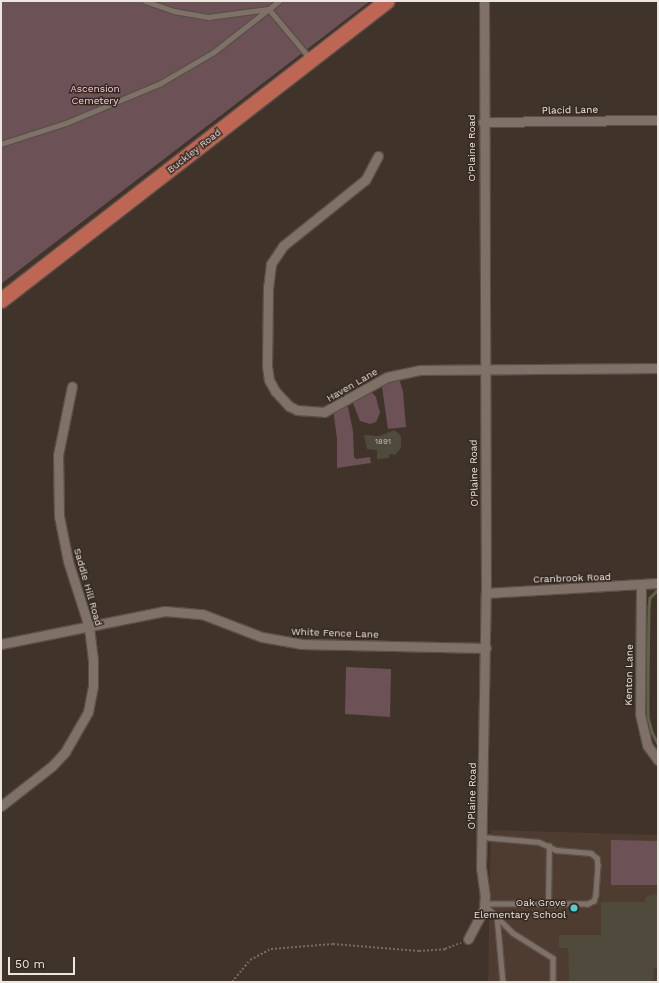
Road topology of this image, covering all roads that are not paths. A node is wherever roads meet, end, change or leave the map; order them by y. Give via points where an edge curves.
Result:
1 (145, 1) edge
2 (279, 1) edge
3 (387, 1) edge
4 (484, 1) edge
5 (270, 9) junction
6 (312, 60) junction
7 (658, 120) edge
8 (483, 122) junction
9 (1, 144) edge
10 (378, 156) dead end
11 (1, 300) edge
12 (658, 368) edge
13 (484, 370) junction
14 (72, 386) dead end
15 (658, 583) edge
16 (641, 586) junction
17 (486, 593) junction
18 (89, 627) junction
19 (1, 644) edge
20 (486, 648) junction
21 (658, 760) edge
22 (1, 806) edge
23 (482, 837) junction
24 (549, 846) junction
25 (548, 903) junction
26 (484, 904) junction
27 (496, 915) junction
28 (468, 939) road end
29 (503, 982) edge
30 (553, 982) edge

1 - 5 lane via 174,12 208,17
2 - 5 lane
3 - 6 main road, Buckley Road
4 - 8 street, O'Plaine Road
5 - 6 lane
5 - 9 lane via 214,52 161,83 66,123
6 - 11 main road, Buckley Road
7 - 8 street, Placid Lane
8 - 13 street, O'Plaine Road
10 - 13 street, Haven Lane via 365,180 283,246 271,264 268,287 269,380 275,391 296,410 324,412 387,377 420,370
12 - 13 street, Haven Lane
13 - 17 street, O'Plaine Road
14 - 18 street, Saddle Hill Road via 58,455 59,516 68,561
15 - 16 street, Cranbrook Road
16 - 17 street, Cranbrook Road
16 - 21 street, Kenton Lane via 640,714 647,745
17 - 20 street, O'Plaine Road
18 - 19 street, White Fence Lane
18 - 20 street, White Fence Lane via 140,614 185,611 202,614 262,637 300,644
18 - 22 street, Saddle Hill Road via 93,660 92,686 88,712 77,735 52,766
20 - 23 street, O'Plaine Road
23 - 24 lane via 539,842
23 - 26 street, O'Plaine Road
24 - 25 lane
24 - 25 lane via 556,850 591,853 597,858 598,865 594,901 577,905
25 - 26 lane
26 - 27 lane
26 - 28 street, O'Plaine Road via 484,910
27 - 29 lane via 501,942
27 - 30 lane via 513,933 553,958

